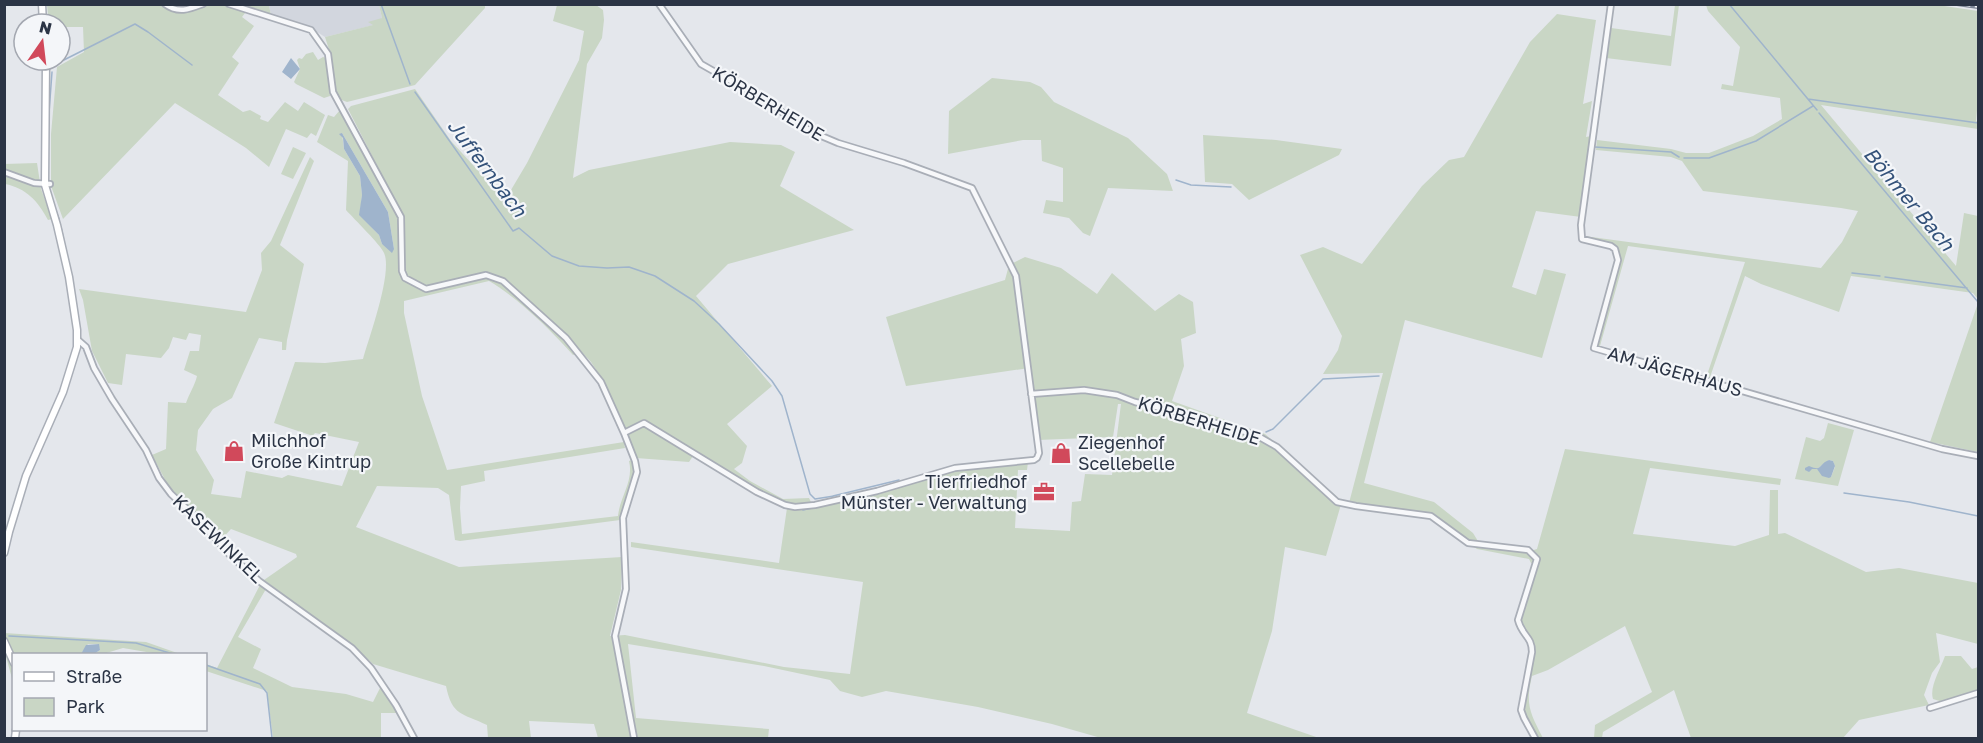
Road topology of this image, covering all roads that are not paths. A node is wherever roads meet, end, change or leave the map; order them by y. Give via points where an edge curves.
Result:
1 (165, 4) edge
2 (203, 4) edge
3 (229, 4) edge
4 (659, 4) edge
5 (1611, 4) edge
6 (47, 72) edge
7 (4, 172) edge
8 (47, 185) junction
9 (78, 340) junction
10 (1031, 394) junction
11 (624, 433) junction
12 (1978, 456) edge
13 (4, 553) edge
14 (4, 641) edge
15 (12, 659) edge
16 (1978, 693) edge
17 (1930, 708) dead end
18 (414, 738) edge
19 (634, 738) edge
20 (1535, 738) edge

1 - 2 street via 180,10
3 - 11 street via 311,30 316,35 328,54 333,92 401,217 405,278 426,289 486,275 503,281 566,338 588,364 601,382
4 - 10 street, KÖRBERHEIDE via 701,64 812,132 972,188 1016,276
5 - 12 street, AM JÄGERHAUS via 1581,225 1582,240 1611,246 1618,260 1594,348 1930,446
6 - 8 street
7 - 8 street
8 - 9 street
9 - 13 street via 63,392 26,476
9 - 18 street, KASEWINKEL via 86,347 103,384 171,494 259,581 352,648 371,668
10 - 11 street, KÖRBERHEIDE via 1039,453 1034,460 955,468 795,507 757,492 644,423
10 - 20 street, KÖRBERHEIDE via 1084,390 1117,395 1256,435 1277,447 1337,502 1431,516 1468,543 1528,550 1537,559 1518,620 1520,630 1532,643 1521,710
11 - 19 street via 637,472 623,518 626,589 615,636
14 - 15 street
16 - 17 street

